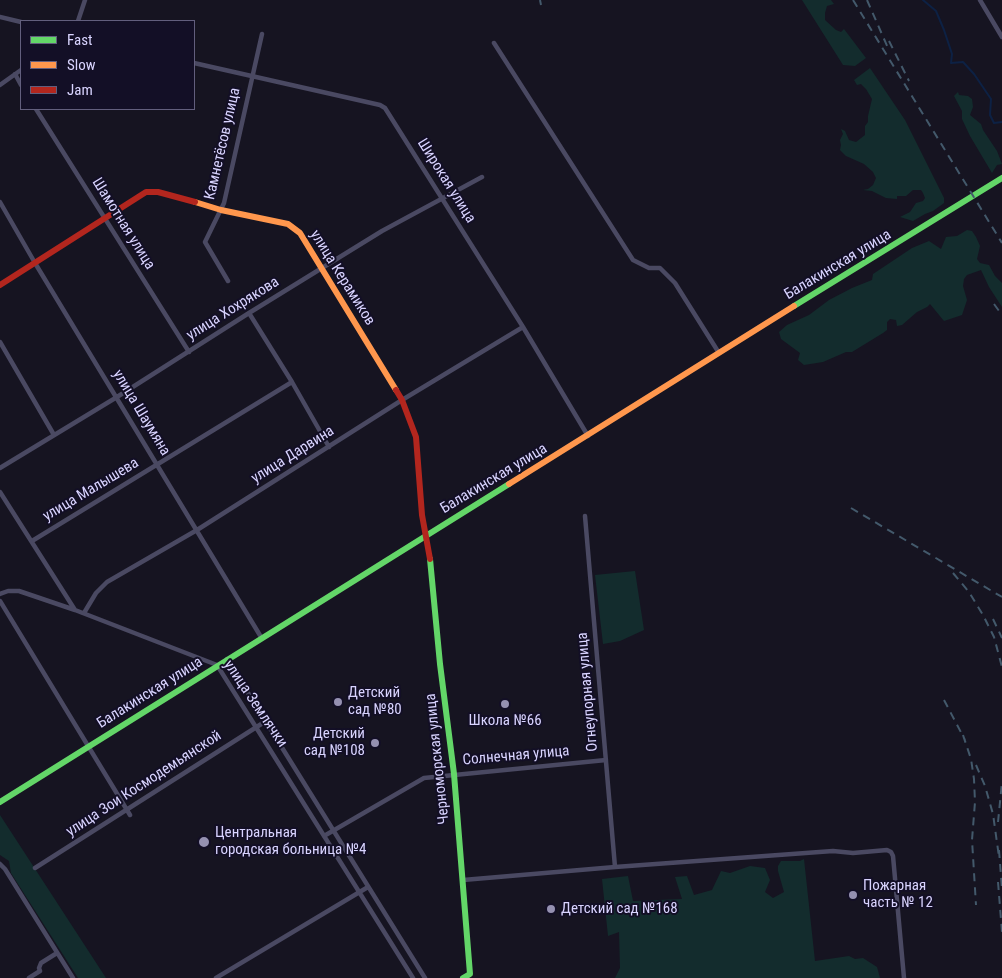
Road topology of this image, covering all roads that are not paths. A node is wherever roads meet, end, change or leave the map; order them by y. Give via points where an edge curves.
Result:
1 (85, 0) edge
2 (980, 0) edge
3 (0, 17) edge
4 (78, 20) edge
5 (20, 22) edge
6 (262, 34) dead end
7 (1002, 37) edge
8 (494, 43) dead end
9 (195, 63) edge
10 (20, 71) edge
11 (15, 74) junction
12 (252, 77) junction
13 (20, 83) edge
14 (0, 85) edge
15 (37, 110) edge
16 (482, 177) dead end
17 (1002, 178) edge
18 (441, 199) junction
19 (0, 202) edge
20 (221, 210) junction
21 (106, 218) junction
22 (35, 263) junction
23 (322, 268) junction
24 (228, 281) dead end
25 (0, 285) edge
26 (249, 313) junction
27 (523, 327) junction
28 (0, 342) edge
29 (189, 352) junction
30 (719, 353) junction
31 (292, 382) junction
32 (117, 397) junction
33 (402, 400) junction
34 (54, 435) junction
35 (588, 436) junction
36 (330, 447) junction
37 (158, 464) junction
38 (0, 468) edge
39 (0, 492) edge
40 (585, 516) dead end
41 (197, 530) junction
42 (425, 535) junction
43 (32, 540) junction
44 (0, 594) edge
45 (0, 601) edge
46 (75, 610) junction
47 (84, 614) junction
48 (262, 637) junction
49 (227, 659) junction
50 (217, 665) junction
51 (266, 721) junction
52 (257, 727) junction
53 (88, 748) junction
54 (606, 760) junction
55 (454, 774) junction
56 (0, 802) edge
57 (128, 813) junction
58 (333, 831) junction
59 (324, 836) junction
60 (0, 864) edge
61 (615, 867) junction
62 (35, 868) dead end
63 (463, 880) junction
64 (368, 887) junction
65 (359, 893) junction
66 (57, 953) junction
67 (29, 978) edge
68 (73, 978) edge
69 (216, 978) edge
70 (413, 978) edge
71 (425, 978) edge
72 (463, 978) edge
73 (904, 978) edge

1 - 4 street
2 - 7 street
3 - 5 street
6 - 12 street, Камнетёсов улица
8 - 30 street via 633,260 649,268 660,268 675,283
9 - 12 street, Широкая улица
10 - 11 street
11 - 13 street
11 - 14 street
12 - 18 street, Широкая улица via 385,108
12 - 20 street, Камнетёсов улица
15 - 21 street, Шамотная улица
16 - 18 street, улица Хохрякова
17 - 30 main road, Балакинская улица
18 - 23 street, улица Хохрякова
18 - 27 street, Широкая улица
19 - 22 street, улица Шаумяна
20 - 21 main road, улица Керамиков via 158,192 146,192
20 - 23 main road, улица Керамиков via 288,224 300,233
20 - 24 street, Камнетёсов улица via 205,242
21 - 22 main road, улица Керамиков
21 - 29 street, Шамотная улица
22 - 25 main road, улица Керамиков
22 - 32 street, улица Шаумяна
23 - 26 street, улица Хохрякова
23 - 33 main road, улица Керамиков
26 - 29 street, улица Хохрякова
26 - 31 street
27 - 33 street, улица Дарвина
27 - 35 street, Широкая улица
28 - 34 street
29 - 32 street, улица Хохрякова
30 - 35 main road, Балакинская улица
31 - 36 street
31 - 37 street, улица Малышева
32 - 34 street, улица Хохрякова
32 - 37 street, улица Шаумяна
33 - 36 street, улица Дарвина
33 - 42 main road, улица Керамиков via 416,437
34 - 38 street, улица Хохрякова
35 - 42 main road, Балакинская улица
36 - 41 street, улица Дарвина
37 - 41 street, улица Шаумяна
37 - 43 street, улица Малышева
39 - 43 street
40 - 54 street, Огнеупорная улица
41 - 47 street, улица Дарвина via 108,582 96,593
41 - 48 street, улица Шаумяна
42 - 48 main road, Балакинская улица
42 - 55 main road, Черноморская улица
43 - 46 street
44 - 46 street via 19,591
45 - 53 street
46 - 47 street, улица Землячки
47 - 50 street, улица Землячки
48 - 49 main road, Балакинская улица
49 - 50 main road, Балакинская улица
49 - 51 street, улица Землячки
50 - 52 street, улица Землячки
50 - 53 main road, Балакинская улица
51 - 52 street, улица Зои Космодемьянской
51 - 58 street, улица Землячки
52 - 57 street, улица Зои Космодемьянской
52 - 59 street, улица Землячки
53 - 56 main road, Балакинская улица
53 - 57 street
54 - 55 street, Солнечная улица
54 - 61 street, Огнеупорная улица
55 - 58 street, Солнечная улица via 424,778
55 - 63 main road, Черноморская улица
57 - 62 street, улица Зои Космодемьянской
58 - 59 street, Солнечная улица
58 - 64 street, улица Землячки
59 - 65 street, улица Землячки
60 - 66 street
61 - 63 street
61 - 73 street via 887,850 893,856
63 - 72 main road, Черноморская улица via 470,974
64 - 65 street
64 - 71 street, улица Землячки
65 - 69 street
65 - 70 street, улица Землячки
66 - 67 street via 41,963 40,971
66 - 68 street

